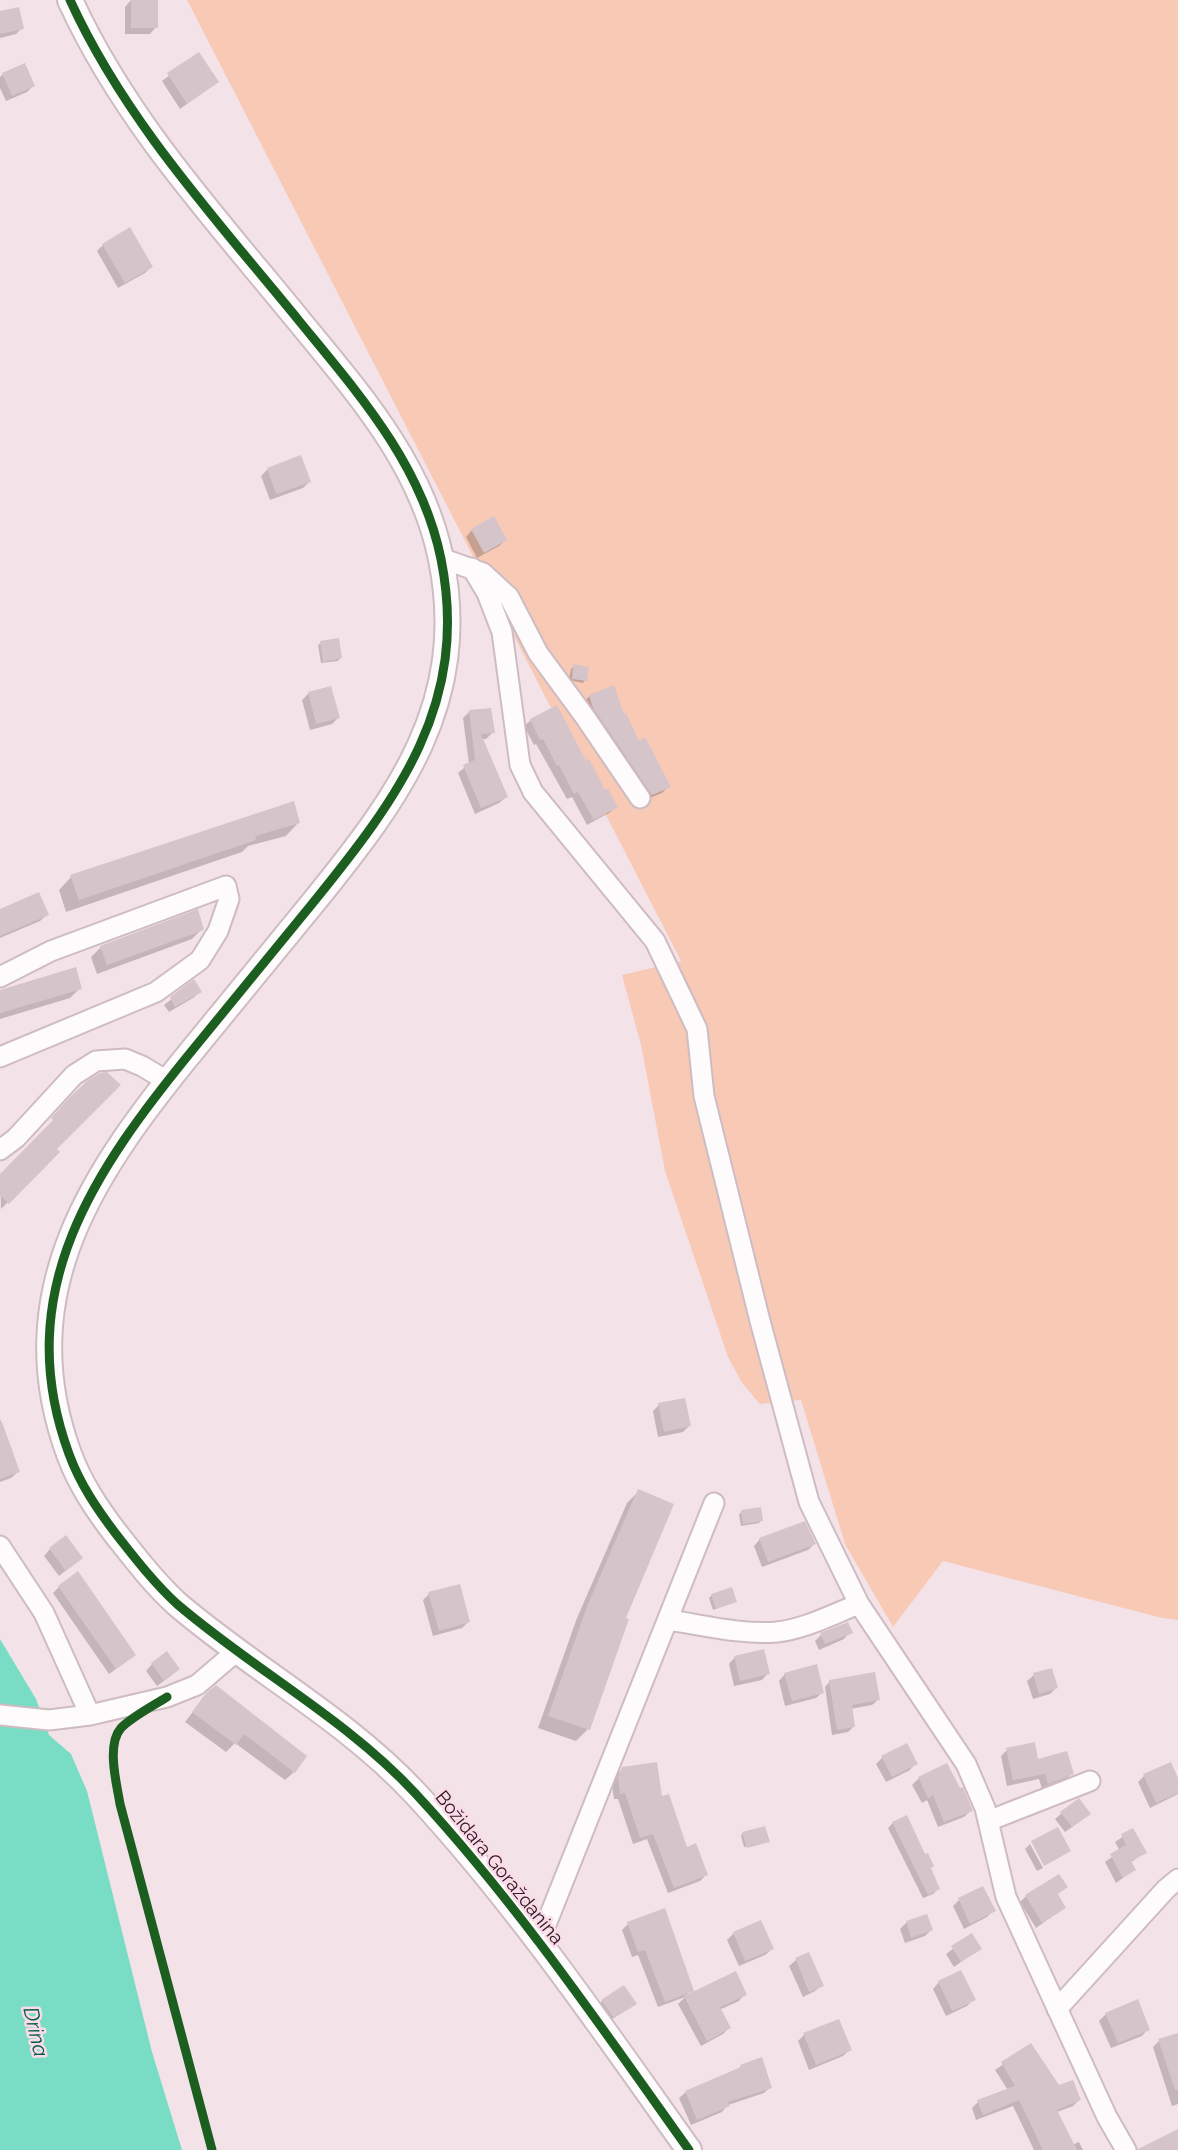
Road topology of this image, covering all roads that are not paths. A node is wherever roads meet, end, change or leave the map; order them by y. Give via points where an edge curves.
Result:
1 (70, 0) edge
2 (441, 558) junction
3 (472, 568) junction
4 (640, 798) dead end
5 (0, 977) edge
6 (0, 1057) edge
7 (167, 1081) junction
8 (0, 1150) edge
9 (714, 1503) dead end
10 (0, 1546) edge
11 (859, 1604) junction
12 (668, 1620) junction
13 (238, 1650) junction
14 (0, 1715) edge
15 (90, 1715) junction
16 (1090, 1781) dead end
17 (988, 1821) junction
18 (1178, 1879) edge
19 (539, 1942) junction
20 (1057, 2009) junction
21 (689, 2150) edge
22 (1126, 2150) edge

1 - 2 main road, Božidara Goraždanina via 87,38 137,117 382,425 412,477
2 - 3 street
2 - 7 main road, Božidara Goraždanina via 448,648 434,714 418,750 369,832
3 - 4 street via 509,597 538,653
3 - 11 street via 502,632 526,781 655,941 697,1029 704,1096 805,1489
5 - 6 street via 51,951 226,886 229,899 218,932 200,960 156,992
7 - 8 street via 125,1059 96,1061 74,1075
7 - 13 main road, Božidara Goraždanina via 104,1170 77,1220 55,1289 50,1372 57,1418 71,1460 100,1513 176,1602
9 - 12 street
10 - 15 street via 44,1613
11 - 12 street via 778,1632
11 - 17 street via 966,1764
12 - 19 street
13 - 15 street via 186,1691
13 - 19 main road, Božidara Goraždanina via 381,1759 415,1793
14 - 15 street via 49,1720
16 - 17 street
17 - 20 street via 1006,1897
18 - 20 street
19 - 21 main road, Božidara Goraždanina
20 - 22 street

